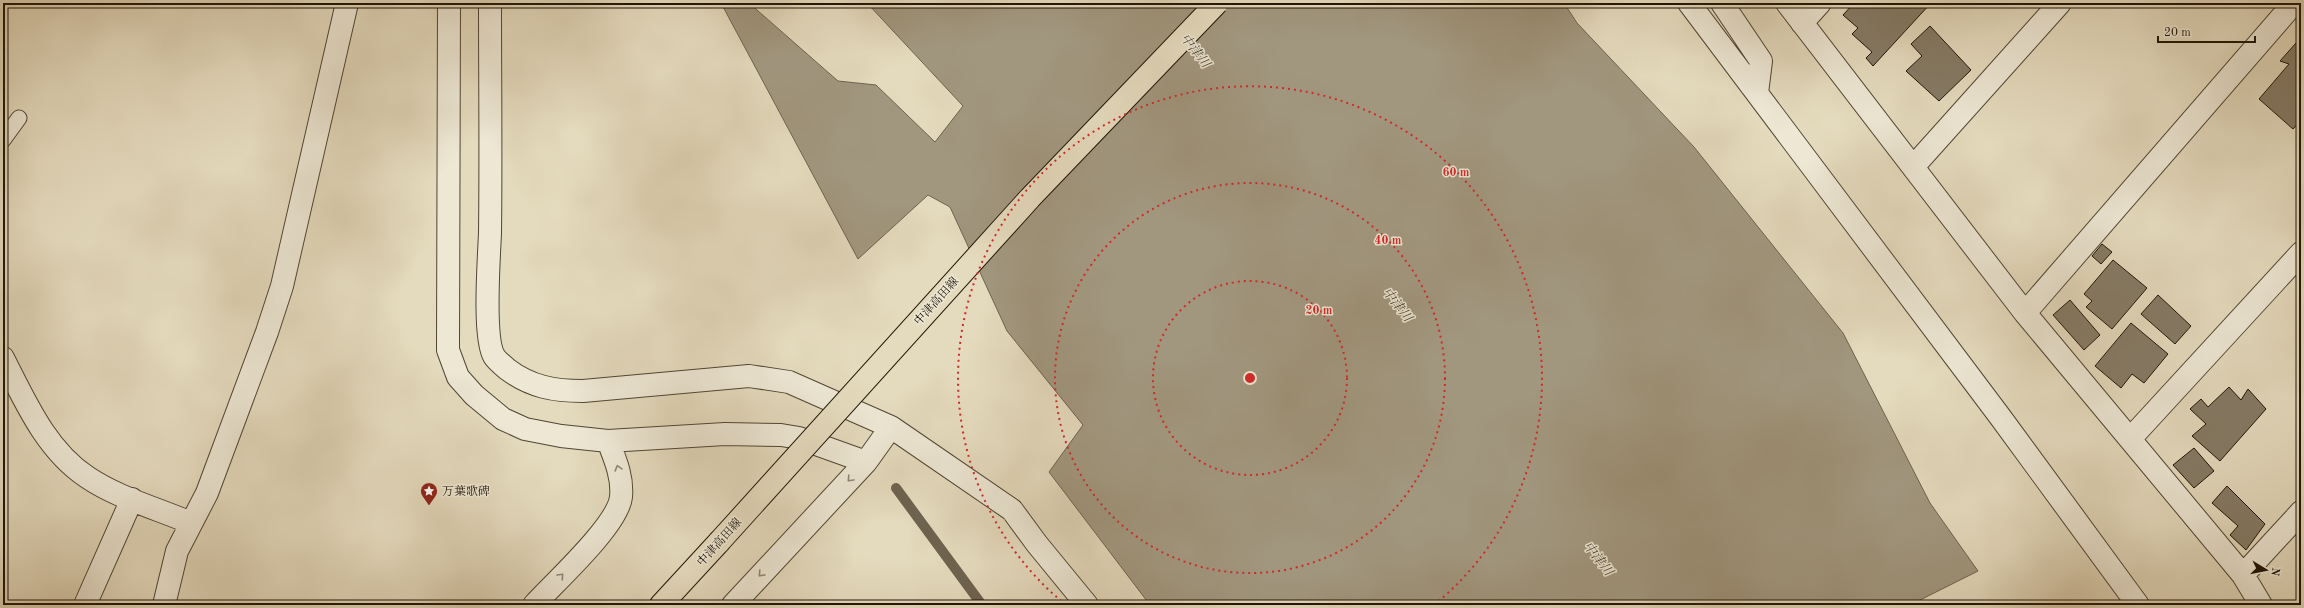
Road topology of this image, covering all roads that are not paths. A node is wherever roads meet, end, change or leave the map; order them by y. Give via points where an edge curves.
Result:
1 (347, 3) edge
2 (449, 3) edge
3 (490, 3) edge
4 (1217, 3) edge
5 (1689, 3) edge
6 (1722, 3) edge
7 (1787, 3) edge
8 (1820, 3) edge
9 (2060, 3) edge
10 (2294, 3) edge
11 (1802, 23) junction
12 (1758, 93) junction
13 (19, 118) dead end
14 (3, 140) edge
15 (1913, 167) junction
16 (2301, 253) edge
17 (2025, 313) junction
18 (3, 358) edge
19 (891, 427) junction
20 (2130, 439) junction
21 (608, 441) junction
22 (866, 462) junction
23 (132, 499) junction
24 (2301, 512) edge
25 (191, 523) junction
26 (2243, 575) junction
27 (85, 605) edge
28 (164, 605) edge
29 (534, 605) edge
30 (660, 605) edge
31 (733, 605) edge
32 (1086, 605) edge
33 (2138, 605) edge
34 (2261, 605) edge

1 - 25 street via 280,292 206,493
2 - 21 street via 448,350 452,364 458,377 474,395 508,421 539,432
3 - 19 street via 488,299 490,346 494,357 516,376 529,383 545,389 562,391 764,377 788,382
4 - 30 main road, 中津高田線, bridge via 1030,198
5 - 12 street
6 - 12 street via 1761,61
7 - 11 street
8 - 11 street
9 - 15 street
10 - 17 street
11 - 15 street
12 - 33 street via 2002,418
13 - 14 lane
15 - 17 street
16 - 20 street
17 - 20 street
18 - 23 street via 47,439 65,459 87,477
19 - 22 street
19 - 32 street via 1012,510
20 - 26 street
21 - 22 street via 725,434 781,435 799,438
29 -> 21 street via 606,527 618,509 622,488
22 -> 31 street
23 - 25 street
23 - 27 street
24 - 26 street
25 - 28 street via 177,551
26 - 34 street

